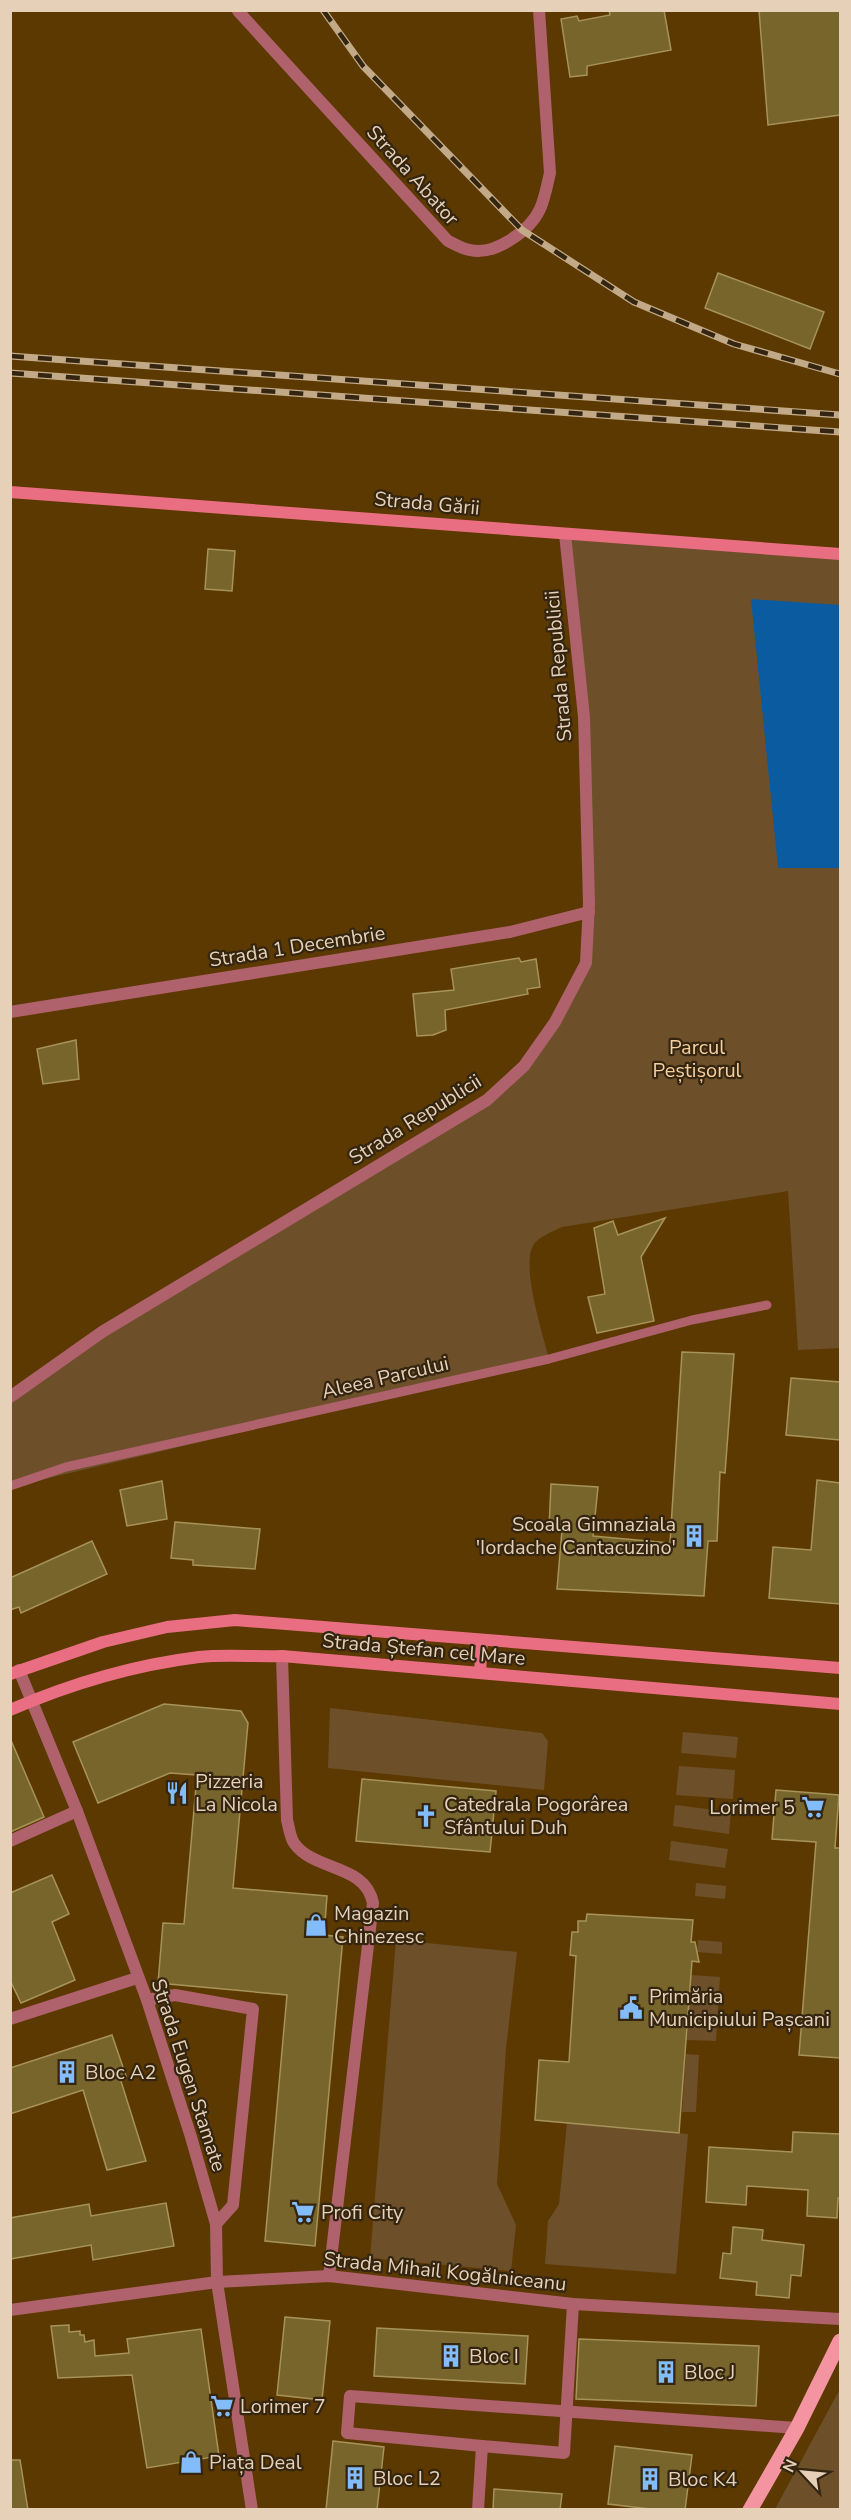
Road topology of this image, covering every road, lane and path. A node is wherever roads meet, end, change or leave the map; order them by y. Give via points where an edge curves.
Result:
1 (539, 10) edge
2 (238, 11) edge
3 (10, 492) edge
4 (566, 534) junction
5 (840, 554) edge
6 (588, 912) junction
7 (10, 1012) edge
8 (767, 1305) dead end
9 (10, 1397) edge
10 (10, 1486) edge
11 (482, 1640) junction
12 (282, 1656) junction
13 (840, 1668) edge
14 (15, 1672) edge
15 (480, 1673) junction
16 (32, 1701) junction
17 (840, 1704) edge
18 (10, 1710) edge
19 (77, 1811) junction
20 (10, 1841) edge
21 (137, 1978) junction
22 (147, 2000) junction
23 (10, 2019) edge
24 (216, 2224) junction
25 (329, 2276) junction
26 (217, 2282) junction
27 (573, 2304) junction
28 (10, 2310) edge
29 (840, 2319) edge
30 (840, 2342) edge
31 (568, 2412) junction
32 (797, 2428) junction
33 (482, 2446) junction
34 (252, 2510) edge
35 (478, 2510) edge
36 (750, 2510) edge

1 - 2 street, Strada Abator via 550,173 532,223 496,248 471,251 448,242
3 - 4 main road, Strada Gării
4 - 5 main road, Strada Gării
4 - 6 street, Strada Republicii via 584,717
6 - 7 street, Strada 1 Decembrie via 510,932
6 - 9 street, Strada Republicii via 586,963 555,1022 524,1065 487,1100 102,1332
8 - 10 lane, Aleea Parcului via 692,1320 549,1359 66,1467
11 - 13 main road, Strada Ștefan cel Mare
11 - 14 main road, Strada Ștefan cel Mare via 235,1620 167,1627 103,1642
11 - 15 main road
12 - 15 main road, Strada Ștefan cel Mare
12 - 16 main road, Strada Ștefan cel Mare via 200,1657 100,1678
12 - 25 street via 287,1820 294,1842 312,1857 357,1877 370,1892 373,1903
14 - 16 street, Strada Eugen Stamate
15 - 17 main road, Strada Ștefan cel Mare
16 - 18 main road, Strada Ștefan cel Mare
16 - 19 street, Strada Eugen Stamate
19 - 20 street
19 - 21 street, Strada Eugen Stamate
21 - 22 street, Strada Eugen Stamate
21 - 23 street
22 - 24 street, Strada Eugen Stamate
22 - 24 street via 175,1995 253,2008 233,2205
24 - 26 street, Strada Eugen Stamate
25 - 26 street, Strada Mihail Kogălniceanu
25 - 27 street, Strada Mihail Kogălniceanu
26 - 28 street, Strada Mihail Kogălniceanu
26 - 34 street, Strada Eugen Stamate
27 - 29 street, Strada Mihail Kogălniceanu
27 - 31 street
30 - 32 main road
31 - 32 street
31 - 33 street via 564,2453
31 - 33 street via 350,2396 347,2433
32 - 36 main road
33 - 35 street

